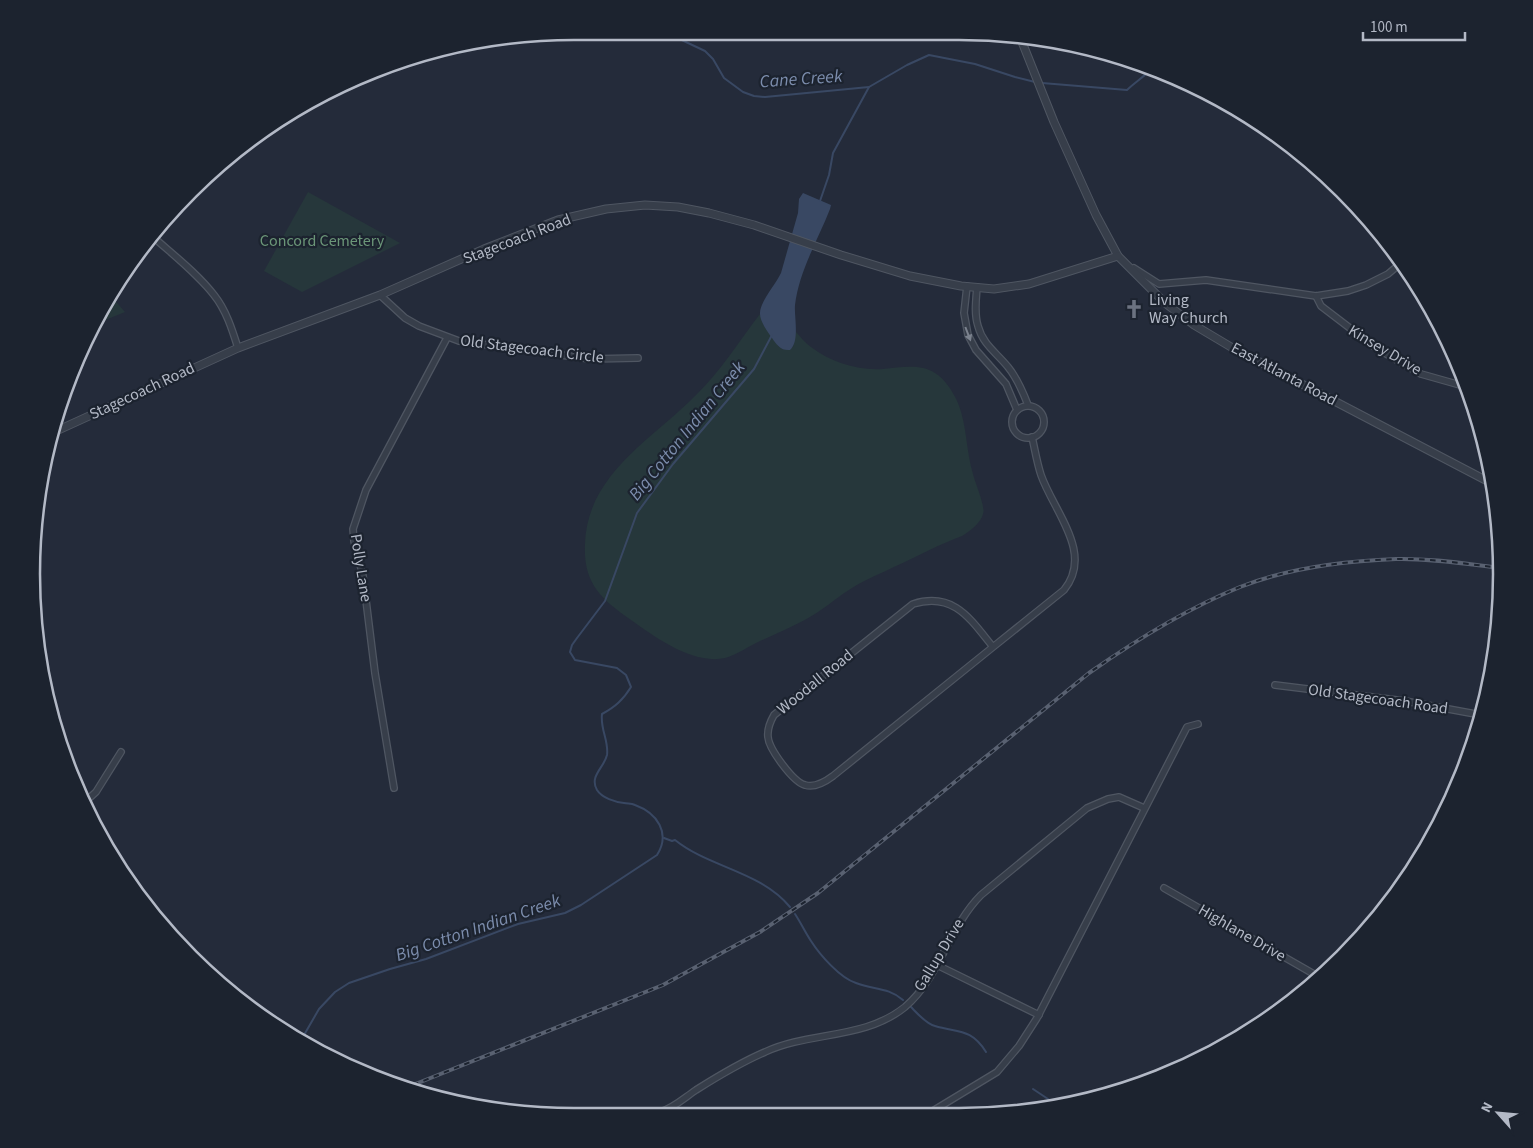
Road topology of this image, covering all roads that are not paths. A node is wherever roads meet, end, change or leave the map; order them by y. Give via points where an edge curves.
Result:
1 (1023, 44) edge
2 (157, 241) edge
3 (1118, 256) junction
4 (1396, 267) edge
5 (967, 286) junction
6 (977, 287) junction
7 (380, 295) junction
8 (1316, 296) junction
9 (447, 338) junction
10 (238, 348) junction
11 (638, 358) dead end
12 (1458, 384) edge
13 (1028, 406) junction
14 (1017, 410) junction
15 (60, 429) edge
16 (1032, 437) junction
17 (1484, 480) edge
18 (993, 647) junction
19 (1275, 685) dead end
20 (1474, 714) edge
21 (1198, 724) dead end
22 (121, 752) dead end
23 (394, 788) dead end
24 (90, 798) edge
25 (1144, 808) junction
26 (1164, 888) dead end
27 (937, 965) junction
28 (1313, 973) edge
29 (1039, 1015) junction
30 (675, 1108) edge
31 (938, 1108) edge

1 - 3 street, East Atlanta Road via 1054,122
2 - 10 street via 215,296 226,314
3 - 6 street, Stagecoach Road via 1029,284 994,289
3 - 8 street via 1159,284 1206,280
3 - 17 street, East Atlanta Road via 1165,303 1194,325
4 - 8 street via 1366,285
5 - 6 street, Stagecoach Road
5 - 7 street, Stagecoach Road via 910,276 737,220 678,207 645,205 558,220
5 -> 14 street via 964,313 968,335 976,350 1006,384
6 - 13 street via 976,312 981,335 1014,376
7 - 9 street, Old Stagecoach Circle via 405,318
7 - 10 street, Stagecoach Road
8 - 12 street, Kinsey Drive via 1321,306 1376,348 1422,374
9 - 11 street, Old Stagecoach Circle via 590,359
9 - 23 street, Polly Lane via 366,490 353,529 363,576
10 - 15 street, Stagecoach Road
13 - 14 street
13 - 16 street via 1038,409 1044,419 1041,430
14 - 16 street via 1012,420 1014,429 1022,436
16 - 18 street, Woodall Road via 1041,475 1074,546 1075,567 1064,590
18 - 18 street, Woodall Road via 834,776 821,783 806,785 796,780 769,742 768,728 774,715 913,604 938,601 959,608
19 - 20 street, Old Stagecoach Road via 1405,701
21 - 25 street via 1186,727
22 - 24 street
25 - 27 street, Gallup Drive via 1119,797 1087,808 969,907
25 - 29 street
26 - 28 street, Highlane Drive
27 - 29 street
27 - 30 street, Gallup Drive via 915,996 891,1016 856,1031 791,1042 766,1051 697,1090
29 - 31 street via 997,1072

